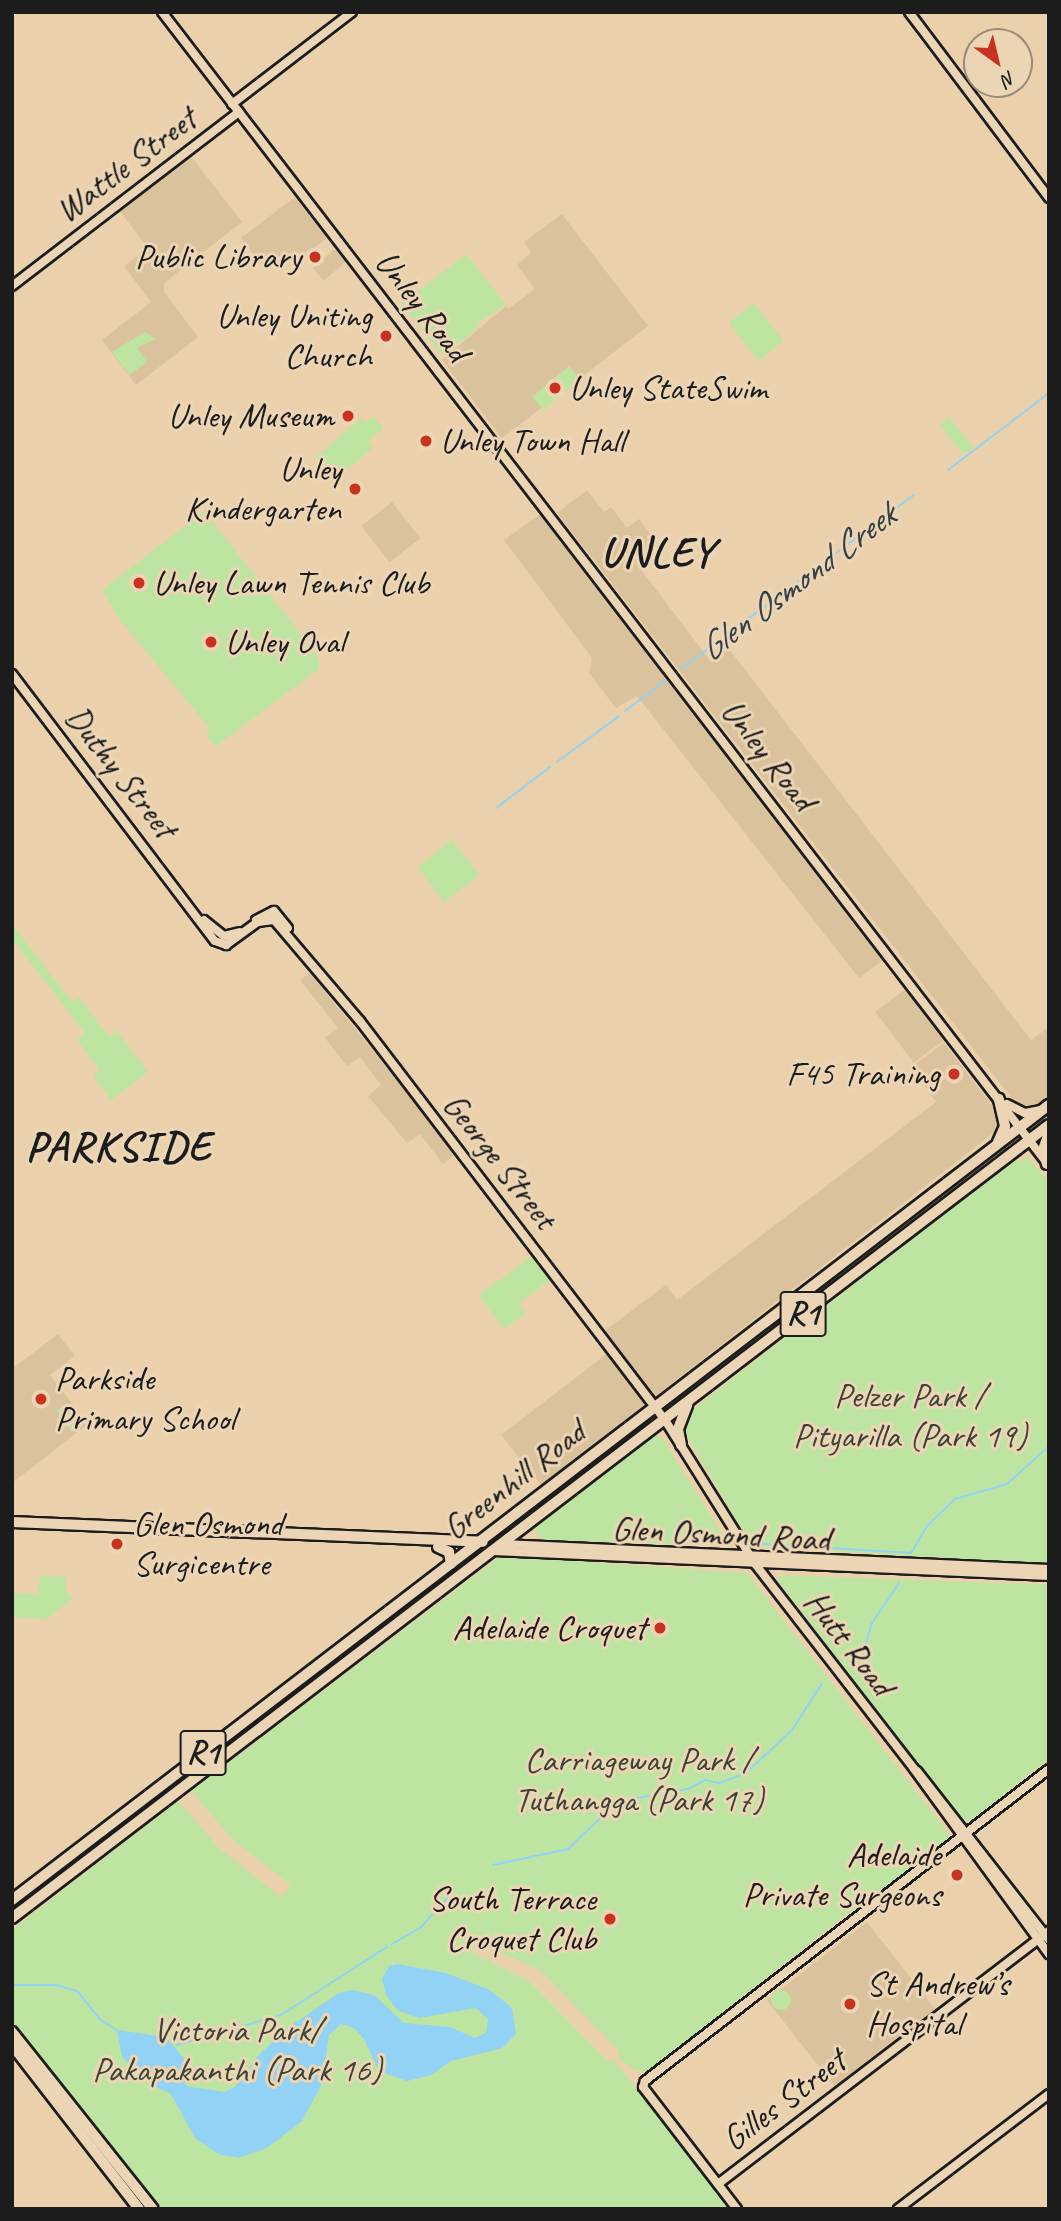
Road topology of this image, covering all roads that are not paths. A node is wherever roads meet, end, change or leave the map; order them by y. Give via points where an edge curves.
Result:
1 (162, 12) edge
2 (352, 12) edge
3 (909, 12) edge
4 (232, 104) junction
5 (239, 112) junction
6 (1049, 198) edge
7 (12, 286) edge
8 (12, 674) edge
9 (222, 940) junction
10 (301, 949) junction
11 (999, 1098) junction
12 (1046, 1107) edge
13 (1049, 1125) edge
14 (1020, 1127) junction
15 (1049, 1133) edge
16 (1030, 1140) junction
17 (995, 1147) junction
18 (975, 1162) junction
19 (1048, 1165) edge
20 (992, 1169) junction
21 (887, 1230) junction
22 (902, 1237) junction
23 (866, 1245) junction
24 (881, 1254) junction
25 (798, 1297) junction
26 (809, 1310) junction
27 (692, 1379) junction
28 (704, 1390) junction
29 (688, 1402) junction
30 (655, 1407) junction
31 (665, 1420) junction
32 (681, 1445) junction
33 (595, 1453) junction
34 (605, 1466) junction
35 (12, 1522) edge
36 (391, 1541) junction
37 (480, 1542) junction
38 (503, 1544) junction
39 (438, 1547) junction
40 (470, 1550) junction
41 (493, 1551) junction
42 (747, 1553) junction
43 (451, 1564) junction
44 (756, 1565) junction
45 (944, 1568) junction
46 (1049, 1569) edge
47 (1049, 1576) edge
48 (1049, 1769) edge
49 (964, 1834) junction
50 (12, 1899) edge
51 (12, 1918) edge
52 (1045, 1936) edge
53 (1049, 1954) edge
54 (12, 2032) edge
55 (12, 2045) edge
56 (1049, 2094) edge
57 (718, 2184) junction
58 (151, 2208) edge
59 (139, 2209) edge
60 (737, 2209) edge
61 (898, 2209) edge

1 - 4 main road, Unley Road
2 - 4 main road
3 - 6 main road
4 - 5 main road, Unley Road
5 - 7 main road, Wattle Street
5 - 11 main road, Unley Road
8 - 9 main road, Duthy Street
9 - 10 main road, George Street via 268,919 279,924
9 - 10 main road, George Street via 274,911
10 - 30 main road, George Street
11 - 12 main road via 1025,1113
11 - 14 main road, Unley Road
11 - 17 highway via 1005,1126
12 - 14 highway, Greenhill Road / R1
13 - 16 highway, Greenhill Road / R1
14 - 16 main road, Unley Road
14 - 17 highway, Greenhill Road / R1
15 - 19 highway via 1043,1150
16 - 19 main road, Unley Road
16 - 20 highway, Greenhill Road / R1
17 - 18 highway, Greenhill Road / R1
18 - 20 highway via 990,1164
18 - 21 highway, Greenhill Road / R1
20 - 22 highway, Greenhill Road / R1
21 - 22 highway via 889,1239
21 - 23 highway, Greenhill Road / R1
22 - 24 highway, Greenhill Road / R1
23 - 24 highway via 879,1247
23 - 25 highway, Greenhill Road / R1
24 - 26 highway, Greenhill Road / R1
25 - 26 highway via 800,1306
25 - 27 highway, Greenhill Road / R1
26 - 28 highway, Greenhill Road / R1
27 - 28 highway
27 - 30 highway, Greenhill Road / R1
28 - 29 highway, Greenhill Road / R1
29 - 31 highway, Greenhill Road / R1
29 - 32 highway via 678,1429
30 - 31 main road, Hutt Road
30 - 33 highway, Greenhill Road / R1
31 - 32 main road, Hutt Road
31 - 34 highway, Greenhill Road / R1
32 - 42 main road, Hutt Road
33 - 34 highway
33 - 37 highway, Greenhill Road / R1
34 - 38 highway, Greenhill Road / R1
35 - 36 highway, Glen Osmond Road
36 - 37 highway, Glen Osmond Road
36 - 39 highway, Glen Osmond Road
37 - 38 highway, Glen Osmond Road
37 - 40 highway, Greenhill Road / R1
38 - 41 highway, Greenhill Road / R1
38 - 42 main road, Glen Osmond Road
39 - 40 highway, Glen Osmond Road
39 - 43 highway via 449,1552
40 - 41 highway, Glen Osmond Road
40 - 43 highway, Greenhill Road / R1
41 - 44 main road, Glen Osmond Road
41 - 51 highway, Greenhill Road / R1
42 - 44 main road, Hutt Road
42 - 45 main road, Glen Osmond Road
43 - 50 highway, Greenhill Road / R1
44 - 45 main road, Glen Osmond Road
44 - 49 main road, Hutt Road
45 - 46 main road, Glen Osmond Road
45 - 47 main road, Glen Osmond Road
48 - 49 main road
49 - 52 main road, Hutt Road
49 - 57 main road via 651,2075 643,2087
52 - 53 main road, Hutt Road
52 - 57 main road, Gilles Street
54 - 58 highway
55 - 59 highway
56 - 61 main road
57 - 60 main road

